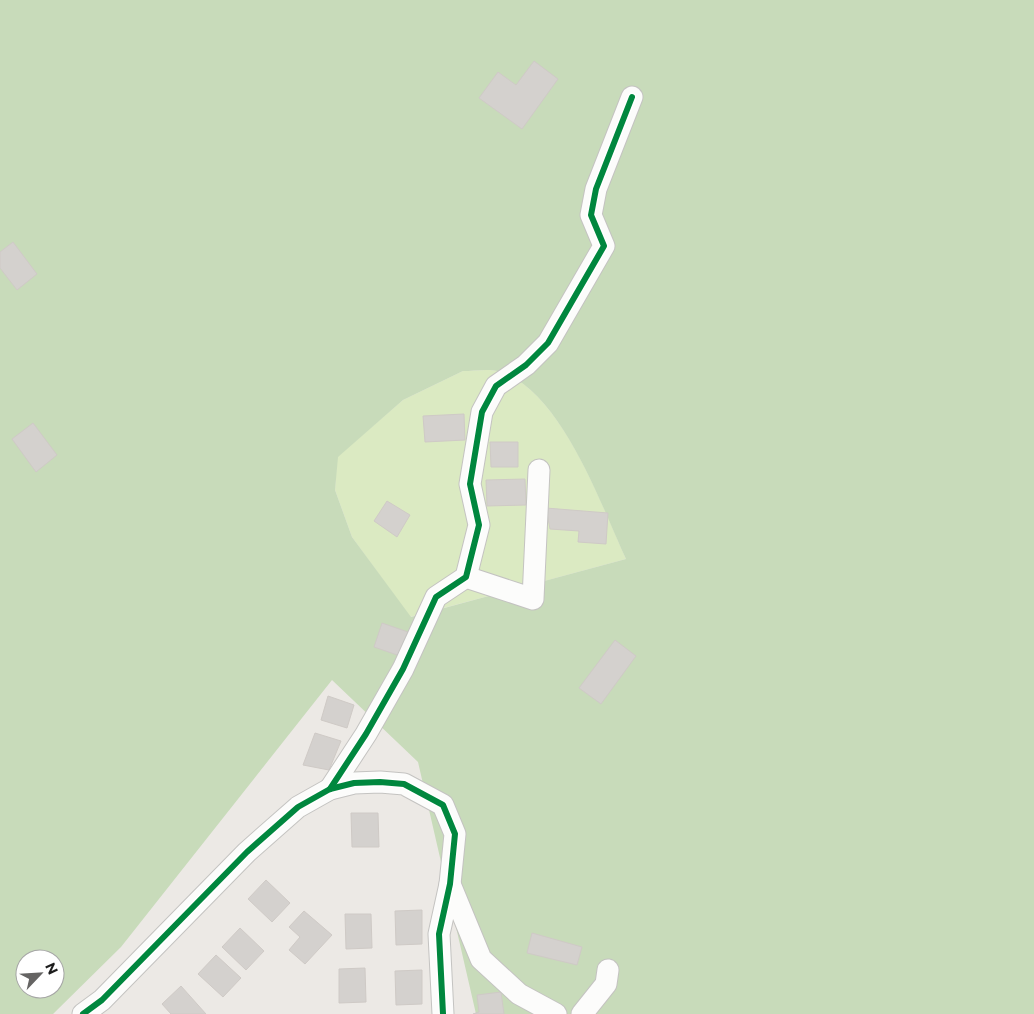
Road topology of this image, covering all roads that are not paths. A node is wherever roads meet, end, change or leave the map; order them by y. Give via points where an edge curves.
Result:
1 (632, 97) dead end
2 (539, 470) dead end
3 (466, 577) junction
4 (330, 789) junction
5 (450, 884) junction
6 (608, 970) dead end
7 (520, 1004) edge
8 (83, 1014) edge
9 (443, 1014) edge
10 (556, 1014) edge
11 (582, 1014) edge

1 - 3 street via 596,189 591,215 604,246 548,343 526,365 496,386 482,412 470,484 479,525
2 - 3 street via 533,599
3 - 4 street via 436,597 403,669
4 - 5 street via 354,783 404,784 443,805 455,834
4 - 8 street via 298,807 247,852 102,1000
5 - 7 street via 481,959
5 - 9 street via 440,934
6 - 11 street via 606,984
7 - 10 street

